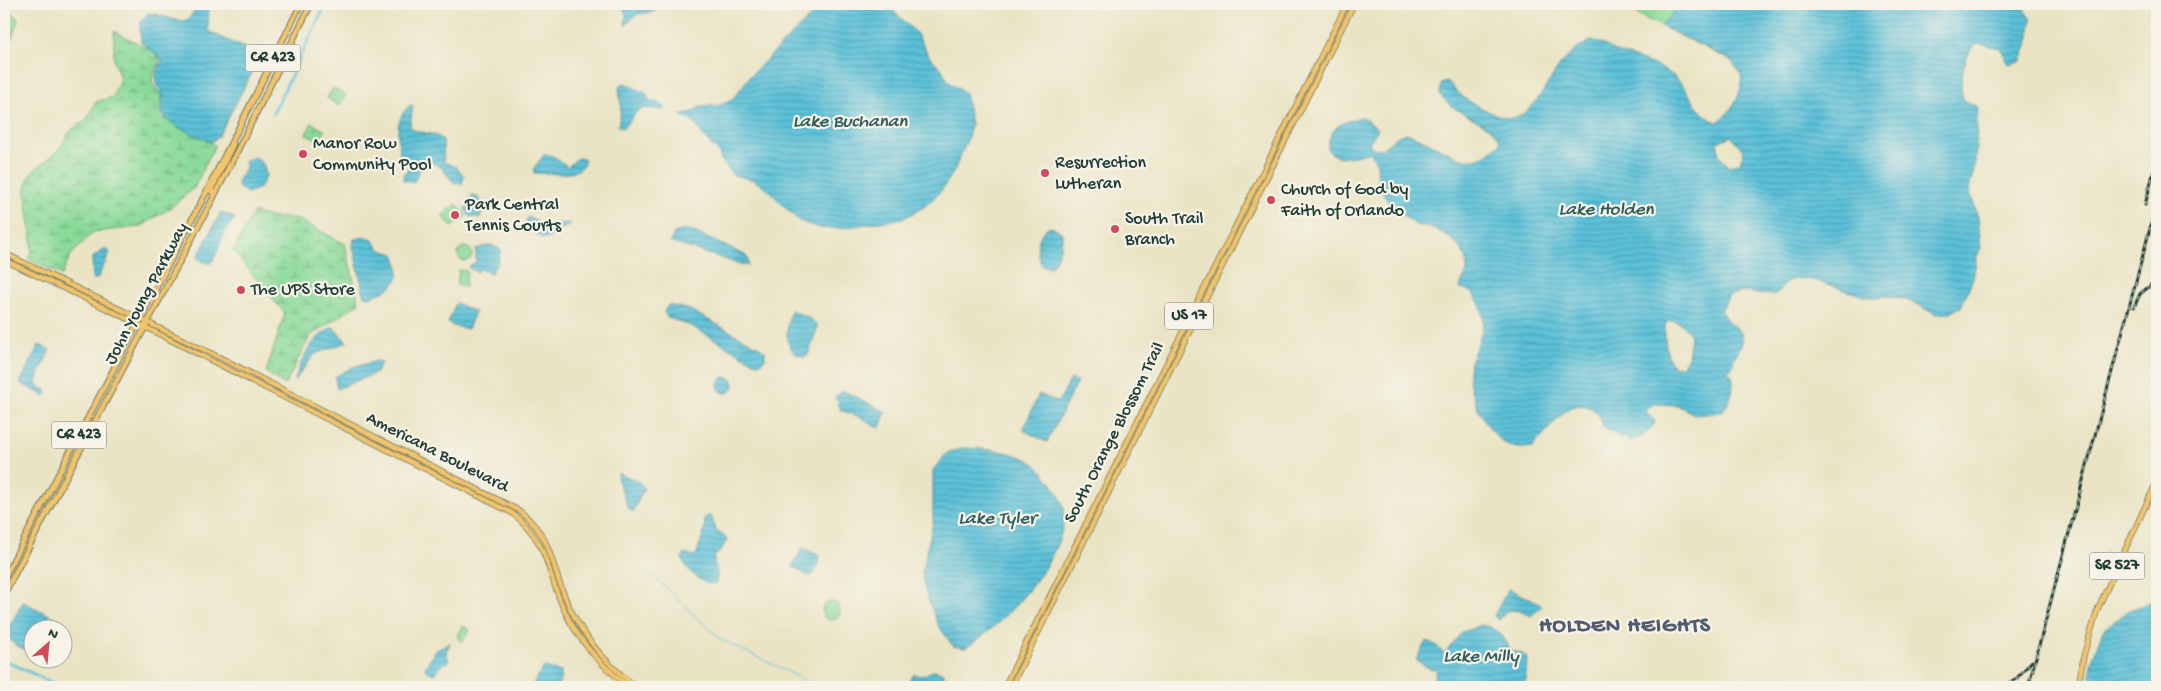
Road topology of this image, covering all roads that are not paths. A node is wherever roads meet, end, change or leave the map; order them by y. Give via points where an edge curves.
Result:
1 (300, 4) edge
2 (310, 4) edge
3 (1347, 4) edge
4 (1354, 4) edge
5 (1316, 64) junction
6 (1317, 76) junction
7 (234, 138) junction
8 (208, 189) junction
9 (214, 195) junction
10 (207, 208) junction
11 (1238, 218) junction
12 (1239, 230) junction
13 (1231, 232) junction
14 (1229, 251) junction
15 (4, 253) edge
16 (4, 260) edge
17 (140, 318) junction
18 (148, 321) junction
19 (137, 324) junction
20 (145, 327) junction
21 (223, 358) junction
22 (210, 360) junction
23 (255, 375) junction
24 (252, 381) junction
25 (2157, 481) edge
26 (545, 541) junction
27 (540, 543) junction
28 (1072, 551) junction
29 (1072, 565) junction
30 (1063, 568) junction
31 (9, 569) junction
32 (4, 578) edge
33 (10, 583) junction
34 (1063, 583) junction
35 (4, 594) edge
36 (1010, 674) junction
37 (628, 687) edge
38 (637, 687) edge
39 (1004, 687) edge
40 (1011, 687) edge
41 (2078, 687) edge

1 - 7 highway, John Young Parkway / CR 423
2 - 9 highway, John Young Parkway / CR 423
3 - 5 main road, South Orange Blossom Trail / US 17
4 - 6 main road, South Orange Blossom Trail / US 17
5 - 6 main road
5 - 11 main road, South Orange Blossom Trail / US 17
6 - 12 main road, South Orange Blossom Trail / US 17
7 - 8 highway, John Young Parkway / CR 423
7 - 9 highway via 211,190
8 - 10 highway via 211,196
8 - 17 highway, John Young Parkway / CR 423
9 - 10 highway, John Young Parkway / CR 423
10 - 18 highway, John Young Parkway / CR 423
11 - 12 main road
11 - 13 main road, South Orange Blossom Trail / US 17
12 - 14 main road, South Orange Blossom Trail / US 17
13 - 14 main road
13 - 28 main road, South Orange Blossom Trail / US 17
14 - 29 main road, South Orange Blossom Trail / US 17
15 - 17 main road, Americana Boulevard
16 - 19 main road, Americana Boulevard
17 - 18 main road, Americana Boulevard
17 - 19 highway, John Young Parkway / CR 423
18 - 20 highway, John Young Parkway / CR 423
18 - 21 main road, Americana Boulevard
19 - 20 main road, Americana Boulevard
19 - 31 highway, John Young Parkway / CR 423
20 - 22 main road, Americana Boulevard
20 - 33 highway, John Young Parkway / CR 423
21 - 22 main road
21 - 23 main road, Americana Boulevard
22 - 24 main road, Americana Boulevard
23 - 24 main road
23 - 26 main road, Americana Boulevard via 510,505 529,519
24 - 27 main road, Americana Boulevard via 500,506 528,527
25 - 41 main road, SR 527 via 2098,608 2087,641
26 - 27 main road
26 - 38 main road, Americana Boulevard via 561,588 578,623 598,652 622,677
27 - 37 main road, Americana Boulevard via 572,626 597,660
28 - 29 main road
28 - 30 main road, South Orange Blossom Trail / US 17
29 - 34 main road, South Orange Blossom Trail / US 17
30 - 34 main road
30 - 36 main road, South Orange Blossom Trail / US 17
31 - 32 highway, John Young Parkway / CR 423
31 - 33 highway
33 - 35 highway, John Young Parkway / CR 423
34 - 40 main road, South Orange Blossom Trail / US 17
36 - 39 main road, South Orange Blossom Trail / US 17
36 - 40 main road

